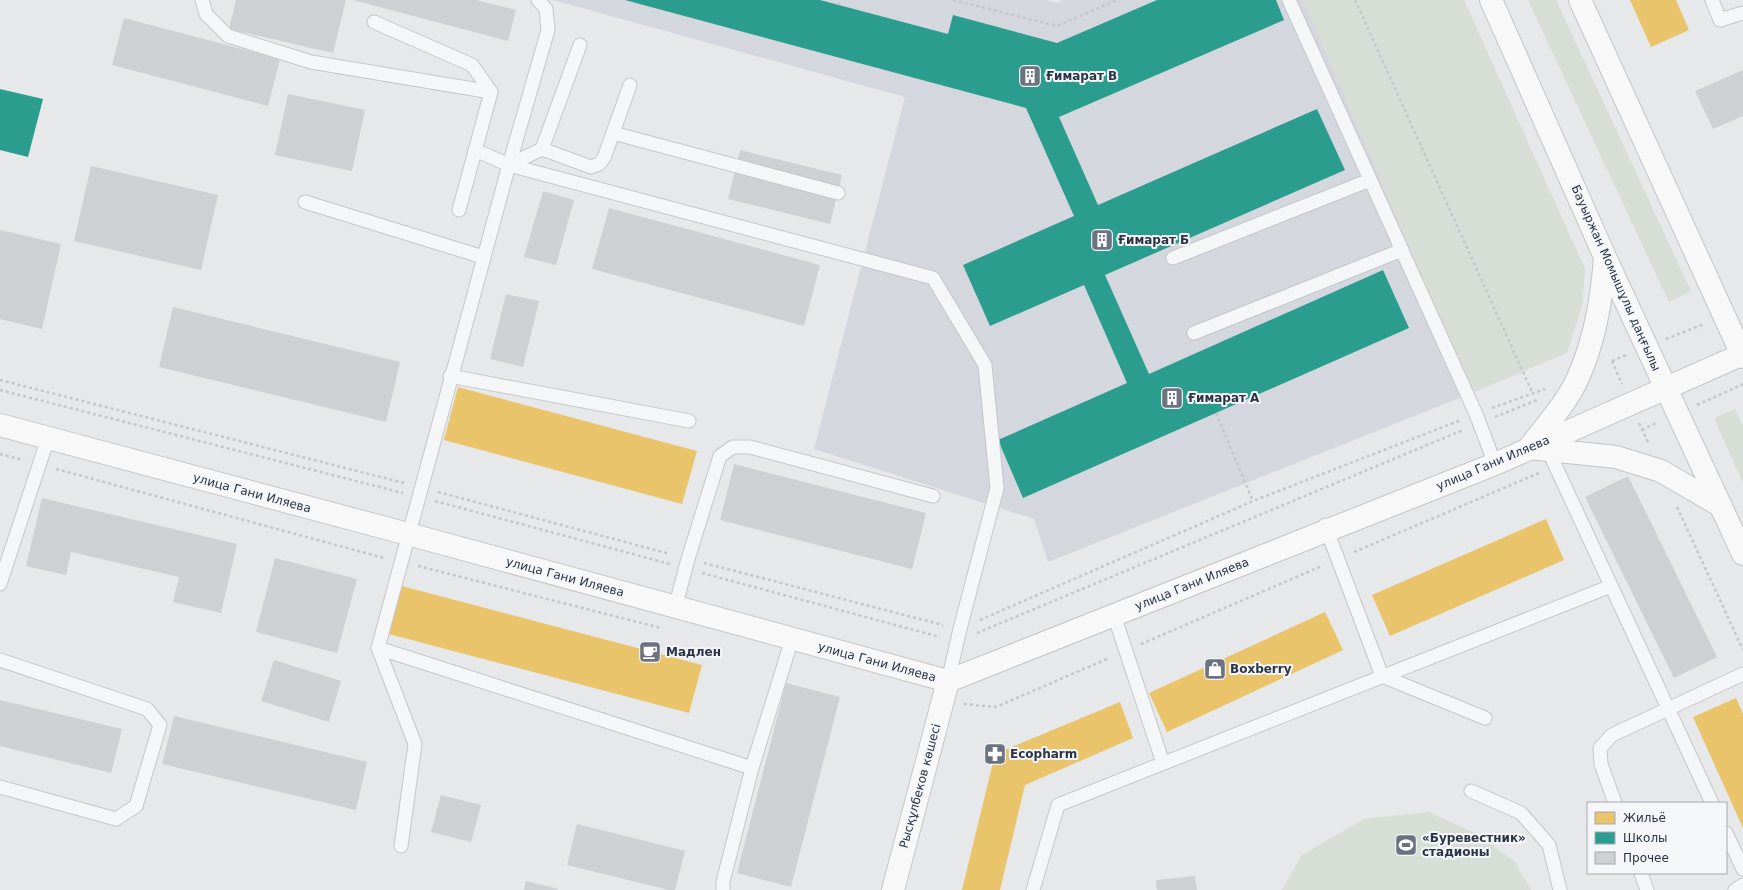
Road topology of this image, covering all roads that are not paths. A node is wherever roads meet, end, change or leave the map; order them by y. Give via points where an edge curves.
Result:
1 (202, 0) edge
2 (538, 0) edge
3 (1289, 0) edge
4 (1491, 0) edge
5 (1580, 0) edge
6 (1712, 0) edge
7 (1743, 13) edge
8 (374, 22) dead end
9 (580, 45) dead end
10 (630, 84) dead end
11 (491, 92) junction
12 (613, 133) junction
13 (542, 149) junction
14 (475, 150) junction
15 (508, 165) junction
16 (1370, 180) junction
17 (838, 193) dead end
18 (305, 202) dead end
19 (459, 210) dead end
20 (1399, 244) junction
21 (483, 257) junction
22 (1605, 257) junction
23 (1173, 258) dead end
24 (1194, 333) dead end
25 (1743, 355) edge
26 (450, 376) junction
27 (1666, 389) junction
28 (689, 421) dead end
29 (0, 425) edge
30 (48, 438) junction
31 (1544, 455) junction
32 (1495, 464) junction
33 (933, 496) dead end
34 (1721, 506) junction
35 (1326, 527) junction
36 (408, 534) junction
37 (1743, 554) edge
38 (0, 584) edge
39 (1611, 586) junction
40 (675, 608) junction
41 (1114, 615) junction
42 (792, 639) junction
43 (378, 648) junction
44 (0, 660) edge
45 (1743, 674) edge
46 (1382, 676) junction
47 (948, 681) junction
48 (1668, 710) junction
49 (1485, 718) dead end
50 (1163, 763) junction
51 (752, 768) junction
52 (0, 788) edge
53 (1471, 791) dead end
54 (1615, 802) edge
55 (1712, 802) edge
56 (1727, 835) edge
57 (401, 846) dead end
58 (1743, 869) edge
59 (1641, 874) edge
60 (1743, 885) edge
61 (724, 890) edge
62 (893, 890) edge
63 (1034, 890) edge
64 (1560, 890) edge
65 (1647, 890) edge
66 (1735, 890) edge

1 - 11 lane via 206,14 228,36 311,62
2 - 15 lane via 546,9 548,30
3 - 16 lane
4 - 22 street, Бауыржан Момышұлы даңғылы
5 - 25 street
6 - 7 lane via 1720,20
8 - 11 lane via 472,65
9 - 13 lane
10 - 12 lane
11 - 14 lane
12 - 13 lane via 604,158 599,164 591,167
12 - 17 lane
13 - 15 lane
14 - 15 lane
14 - 19 lane
15 - 21 lane
15 - 47 lane via 933,278 985,365 997,488
16 - 20 lane
16 - 23 lane
18 - 21 lane
20 - 24 lane via 1402,250
20 - 32 lane via 1478,419
21 - 26 lane
22 - 27 street, Бауыржан Момышұлы даңғылы
22 - 31 street via 1596,329 1580,374 1565,400
25 - 27 street, улица Гани Иляева
26 - 28 lane
26 - 36 lane
27 - 31 street, улица Гани Иляева
27 - 34 street, Бауыржан Момышұлы даңғылы
29 - 30 street, улица Гани Иляева
30 - 36 street, улица Гани Иляева
30 - 38 lane
31 - 32 street, улица Гани Иляева
31 - 34 street via 1616,457 1661,471
31 - 39 lane
32 - 35 street, улица Гани Иляева
33 - 40 lane via 750,447 733,447 720,456
34 - 37 street, Бауыржан Момышұлы даңғылы
35 - 41 street, улица Гани Иляева
35 - 46 lane
36 - 40 street, улица Гани Иляева
36 - 43 lane
39 - 46 lane
39 - 48 lane
40 - 42 street, улица Гани Иляева
41 - 47 street, улица Гани Иляева
41 - 50 lane
42 - 47 street, улица Гани Иляева
42 - 51 lane
43 - 51 lane
43 - 57 lane via 415,744
44 - 52 lane via 147,709 160,725 136,806 116,819
45 - 48 lane
46 - 49 lane
46 - 50 lane
47 - 62 street, Рысқұлбеков көшесі
48 - 54 lane via 1612,735 1600,748 1601,764
48 - 55 lane
50 - 63 lane via 1058,805
51 - 61 lane via 723,882
53 - 64 lane via 1521,813 1549,845
56 - 58 lane
59 - 65 lane
60 - 66 lane

